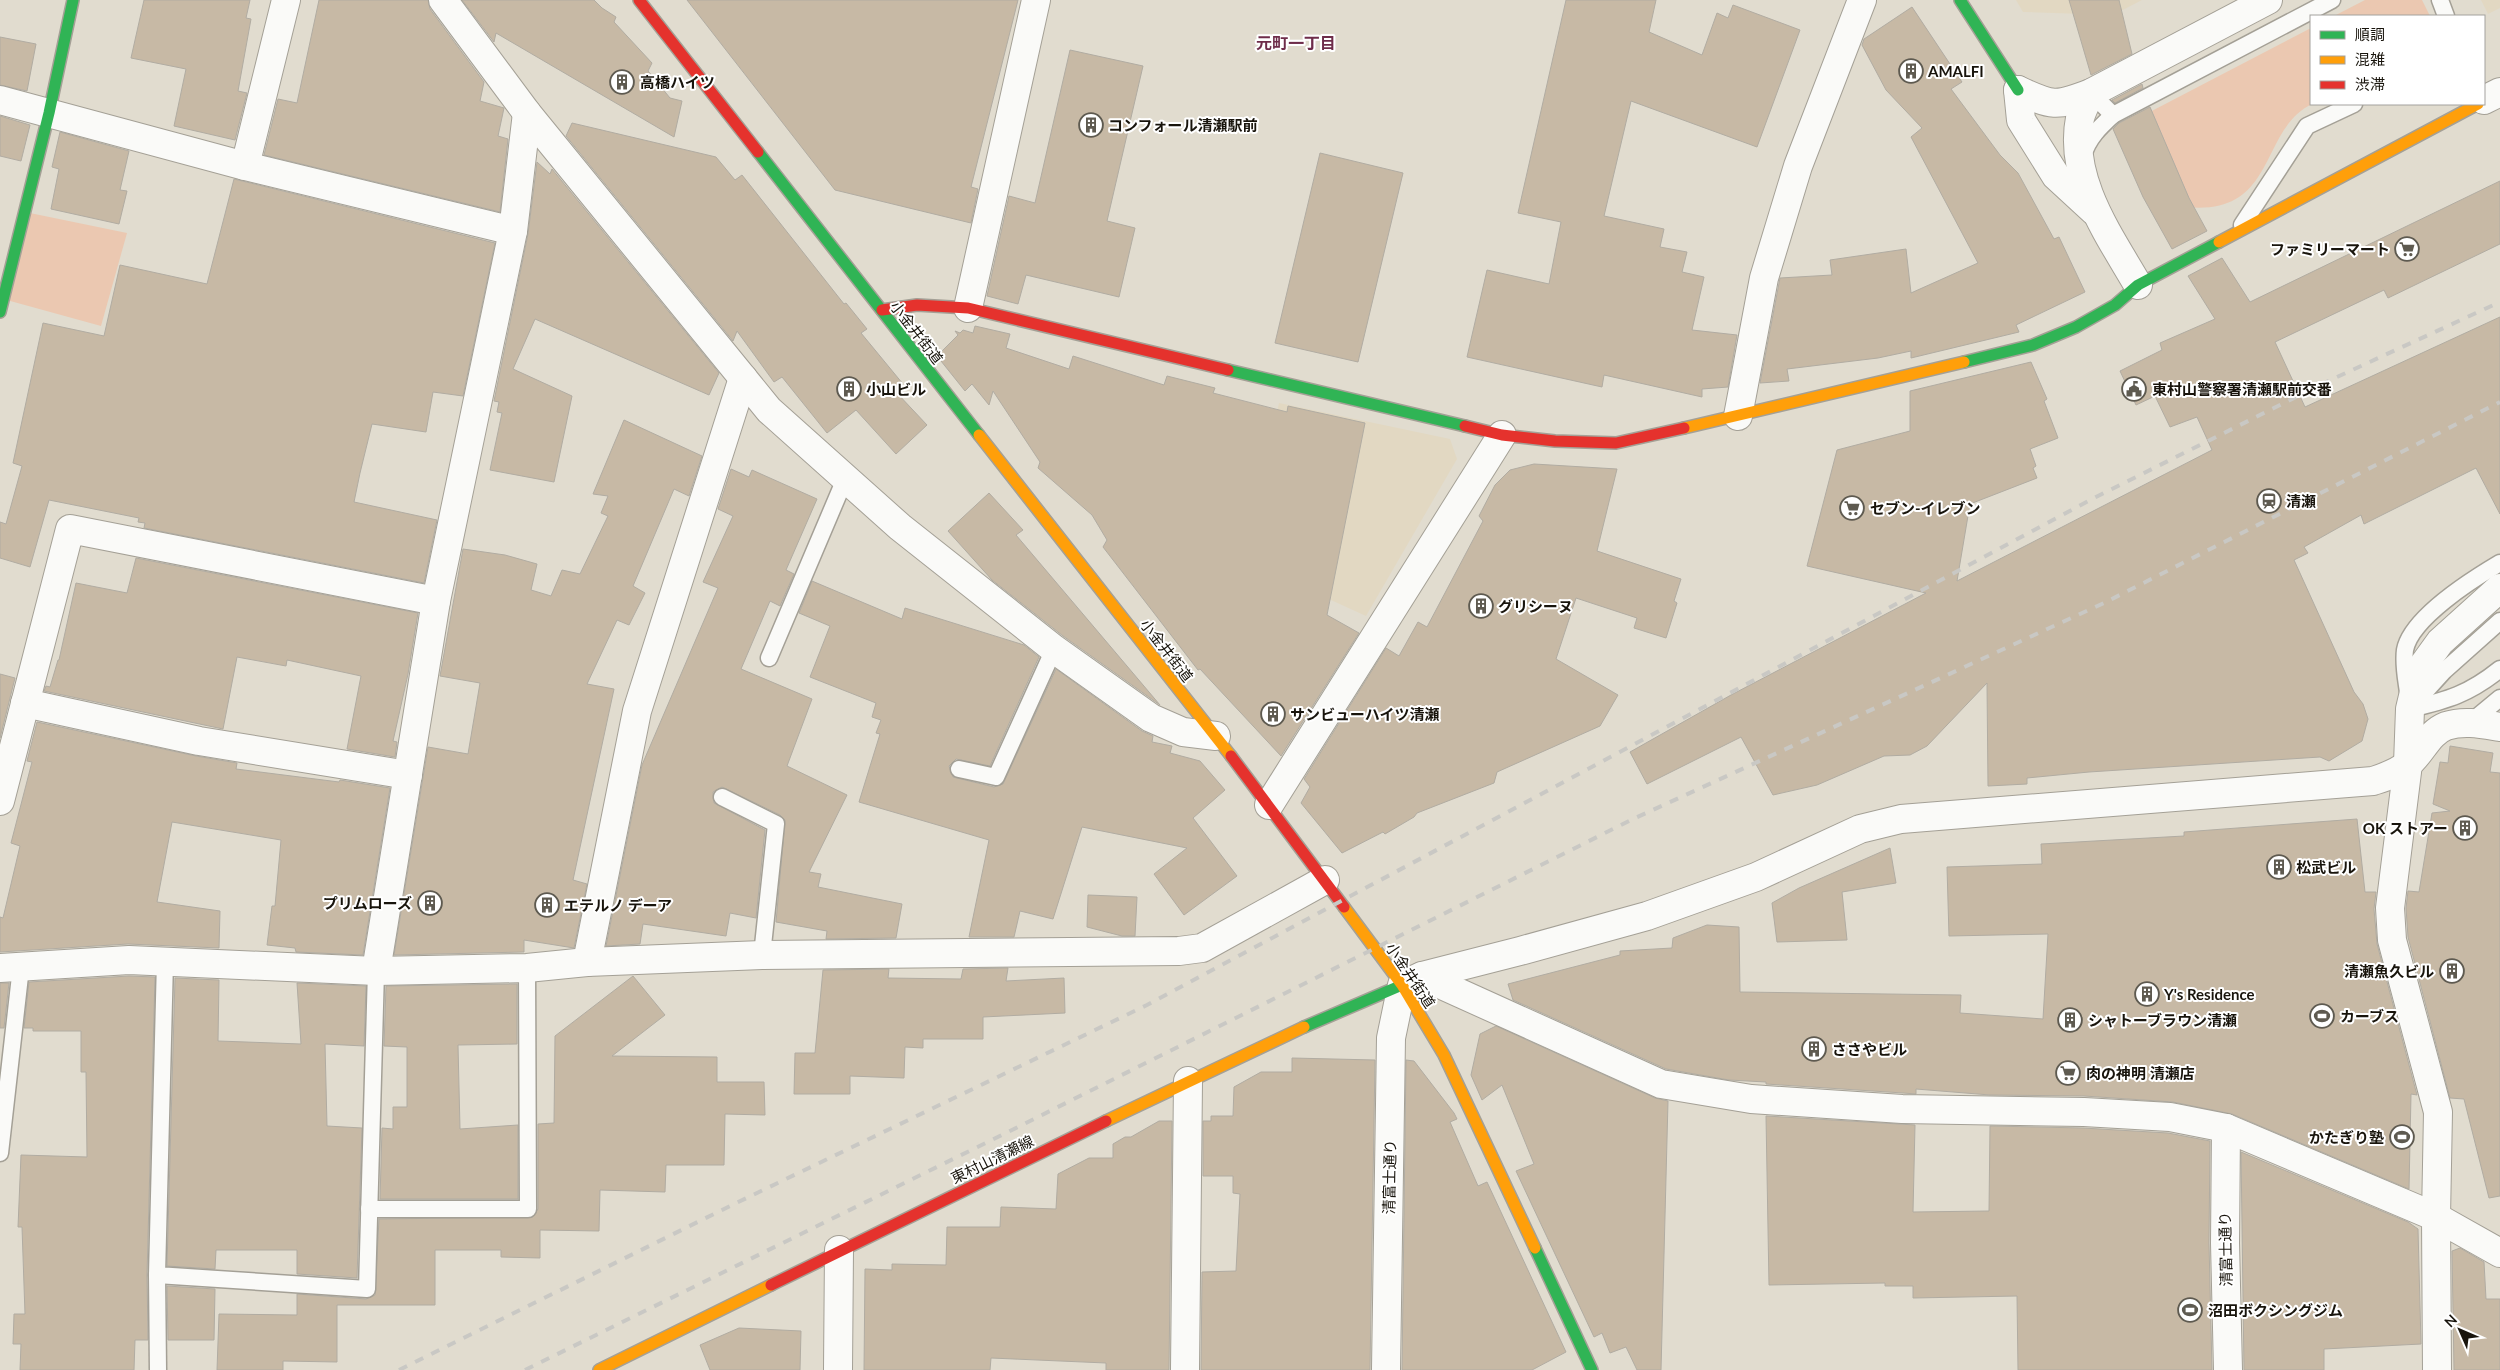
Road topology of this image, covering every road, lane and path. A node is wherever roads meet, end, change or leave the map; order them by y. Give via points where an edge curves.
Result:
1 (73, 0) edge
2 (286, 0) edge
3 (443, 0) edge
4 (639, 0) edge
5 (1036, 0) edge
6 (1862, 0) edge
7 (1960, 0) edge
8 (2268, 0) edge
9 (2332, 0) edge
10 (2440, 0) edge
11 (2446, 15) edge
12 (2018, 90) junction
13 (2500, 92) edge
14 (2091, 93) junction
15 (0, 100) edge
16 (2485, 100) edge
17 (2352, 105) edge
18 (2476, 105) edge
19 (527, 112) junction
20 (49, 113) junction
21 (2113, 115) junction
22 (245, 166) junction
23 (2080, 166) junction
24 (2095, 212) junction
25 (2240, 230) junction
26 (513, 231) junction
27 (2138, 285) junction
28 (1, 303) edge
29 (968, 308) junction
30 (882, 310) junction
31 (743, 378) junction
32 (1738, 416) junction
33 (1502, 435) junction
34 (845, 479) junction
35 (2500, 563) edge
36 (2496, 591) edge
37 (436, 601) junction
38 (2500, 621) edge
39 (1054, 649) junction
40 (769, 658) dead end
41 (2500, 669) edge
42 (2500, 698) edge
43 (25, 703) junction
44 (2410, 709) junction
45 (2471, 722) junction
46 (2500, 727) edge
47 (1216, 736) junction
48 (2408, 764) junction
49 (959, 769) dead end
50 (408, 775) junction
51 (722, 797) dead end
52 (0, 801) edge
53 (1270, 805) junction
54 (1325, 880) junction
55 (762, 955) junction
56 (165, 961) junction
57 (587, 962) junction
58 (11, 968) edge
59 (527, 968) junction
60 (376, 971) junction
61 (1412, 980) junction
62 (1188, 1081) junction
63 (2226, 1128) junction
64 (0, 1153) edge
65 (369, 1209) junction
66 (2436, 1217) junction
67 (839, 1250) junction
68 (2500, 1253) edge
69 (157, 1275) junction
70 (158, 1370) edge
71 (599, 1370) edge
72 (838, 1370) edge
73 (1185, 1370) edge
74 (1386, 1370) edge
75 (1592, 1370) edge
76 (2228, 1370) edge
77 (2437, 1370) edge

1 - 20 main road
2 - 22 street
3 - 19 street
4 - 30 main road, 小金井街道
5 - 29 street
6 - 32 street via 1798,166 1764,278
7 - 12 main road
8 - 14 street
9 - 21 lane
10 - 11 lane
12 - 14 street via 2043,101 2064,104
12 - 24 street via 2022,120 2056,176
13 - 16 street
14 - 21 lane
14 - 23 street via 2081,116 2078,138
15 - 20 street
17 - 25 lane via 2308,126
18 - 25 main road
19 - 26 street
19 - 31 street
20 - 22 street
20 - 28 main road
21 - 23 lane via 2086,146
22 - 26 street
23 - 24 street
24 - 27 street
25 - 27 main road
26 - 37 street
27 - 32 main road via 2106,312 2033,345
29 - 30 main road via 917,305
29 - 33 main road
30 - 47 main road, 小金井街道
31 - 34 street via 769,410
31 - 57 street via 637,711
32 - 33 main road via 1616,443 1555,442
33 - 53 street
34 - 39 street via 900,527
34 - 40 lane
35 - 44 lane via 2414,629 2406,648 2404,666
36 - 44 street via 2440,642 2429,657 2419,671
37 - 43 street via 70,529
37 - 50 street
38 - 44 lane via 2444,671
39 - 47 street via 1151,718 1183,732
39 - 49 lane via 996,777
41 - 44 lane via 2482,684 2454,698
42 - 45 lane
43 - 50 street via 199,741
43 - 52 street
44 - 48 street
45 - 46 street
45 - 48 street via 2446,726 2432,736
47 - 53 main road, 小金井街道
48 - 61 street via 2373,781 1901,819 1860,829 1756,877 1647,916
48 - 66 street via 2390,908 2392,940 2438,1112
50 - 60 street
51 - 55 lane via 776,824
53 - 54 main road, 小金井街道
54 - 55 street via 1202,948 1179,951
54 - 61 main road, 小金井街道
55 - 57 street
56 - 58 street via 129,960
56 - 60 street
56 - 69 lane
57 - 59 street
58 - 64 lane
59 - 60 street
59 - 65 lane via 528,1209
60 - 65 lane
61 - 62 main road, 東村山清瀬線 via 1337,1011
61 - 63 street via 1661,1084 1751,1100 1902,1109 2170,1117
61 - 74 street, 清富士通り via 1391,1038
61 - 75 main road, 小金井街道
62 - 67 main road, 東村山清瀬線
62 - 73 street
63 - 66 street
63 - 76 street, 清富士通り
65 - 69 lane via 367,1289
66 - 68 street
66 - 77 street
67 - 71 main road, 東村山清瀬線
67 - 72 street
69 - 70 lane

